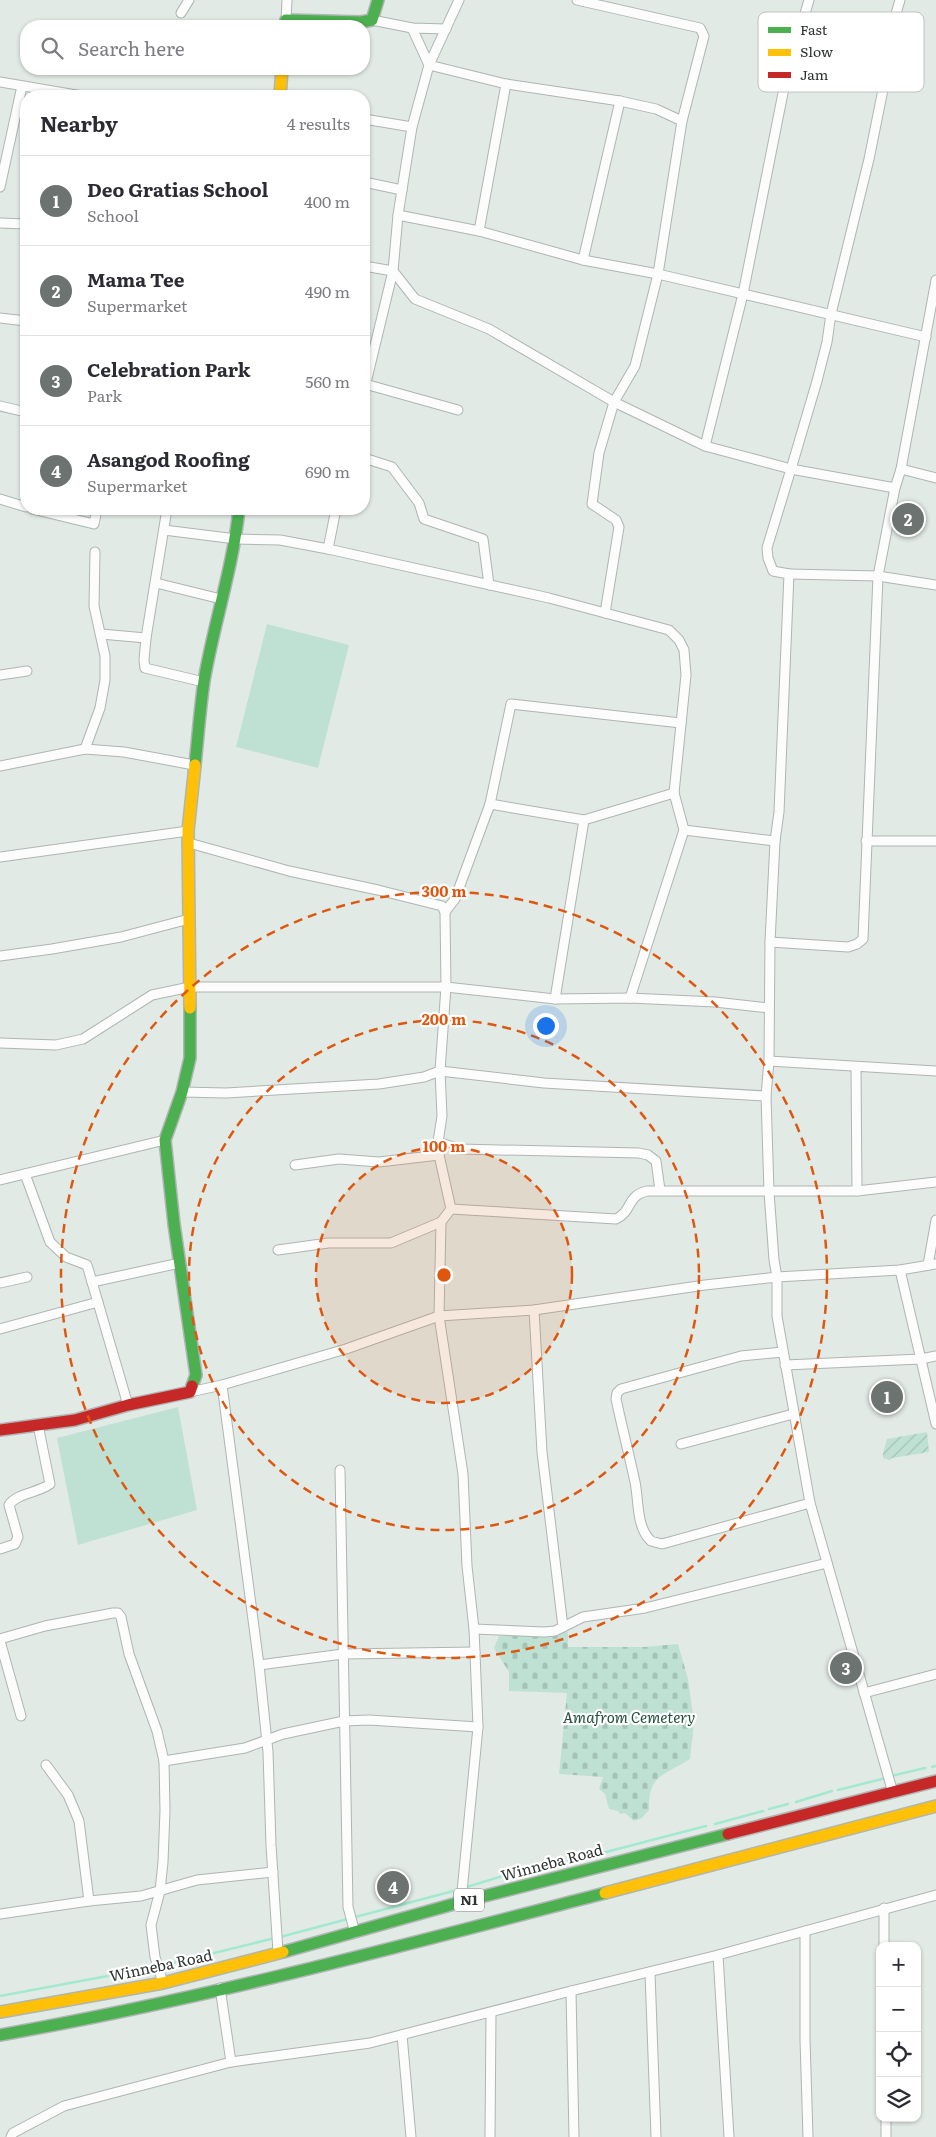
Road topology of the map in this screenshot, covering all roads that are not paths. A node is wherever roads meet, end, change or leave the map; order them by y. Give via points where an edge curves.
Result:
1 (189, 0) edge
2 (287, 0) edge
3 (378, 0) edge
4 (459, 0) edge
5 (577, 0) edge
6 (809, 0) edge
7 (805, 12) edge
8 (181, 13) dead end
9 (285, 20) edge
10 (372, 20) joint
11 (412, 28) junction
12 (446, 29) junction
13 (429, 65) junction
14 (282, 75) edge
15 (0, 82) edge
16 (506, 84) junction
17 (22, 86) junction
18 (21, 90) edge
19 (46, 90) edge
20 (280, 90) edge
21 (783, 92) edge
22 (882, 92) edge
23 (20, 95) edge
24 (620, 101) junction
25 (370, 120) edge
26 (682, 121) junction
27 (412, 127) junction
28 (370, 183) edge
29 (0, 187) edge
30 (402, 190) junction
31 (398, 215) junction
32 (0, 223) edge
33 (20, 224) edge
34 (479, 231) junction
35 (583, 260) junction
36 (370, 267) edge
37 (393, 271) junction
38 (658, 274) junction
39 (936, 280) edge
40 (743, 294) junction
41 (831, 314) junction
42 (0, 318) edge
43 (20, 321) edge
44 (926, 337) junction
45 (370, 364) edge
46 (370, 389) edge
47 (614, 402) junction
48 (0, 406) edge
49 (458, 410) dead end
50 (20, 411) edge
51 (705, 446) junction
52 (370, 460) edge
53 (791, 469) junction
54 (901, 469) junction
55 (936, 478) edge
56 (895, 488) junction
57 (0, 499) edge
58 (20, 505) edge
59 (57, 515) edge
60 (96, 515) edge
61 (166, 515) edge
62 (238, 515) edge
63 (335, 515) edge
64 (164, 530) junction
65 (236, 539) junction
66 (328, 549) junction
67 (96, 552) dead end
68 (789, 574) junction
69 (878, 576) junction
70 (156, 583) junction
71 (488, 585) junction
72 (936, 585) edge
73 (221, 599) junction
74 (605, 613) junction
75 (101, 634) junction
76 (146, 638) junction
77 (27, 671) dead end
78 (0, 675) edge
79 (204, 682) junction
80 (681, 723) junction
81 (85, 749) junction
82 (194, 765) junction
83 (0, 766) edge
84 (674, 794) junction
85 (490, 804) junction
86 (584, 820) junction
87 (684, 830) junction
88 (188, 831) junction
89 (775, 841) junction
90 (866, 841) junction
91 (936, 841) edge
92 (188, 843) junction
93 (0, 857) edge
94 (445, 912) junction
95 (189, 919) junction
96 (770, 942) junction
97 (0, 956) edge
98 (190, 987) junction
99 (446, 987) junction
100 (630, 998) junction
101 (555, 999) junction
102 (768, 1008) junction
103 (0, 1043) edge
104 (769, 1062) junction
105 (856, 1068) junction
106 (440, 1071) junction
107 (936, 1071) edge
108 (182, 1092) junction
109 (766, 1096) junction
110 (165, 1140) junction
111 (438, 1142) junction
112 (439, 1155) junction
113 (295, 1165) dead end
114 (25, 1174) junction
115 (0, 1180) edge
116 (936, 1182) edge
117 (660, 1190) junction
118 (857, 1191) junction
119 (769, 1192) junction
120 (451, 1209) junction
121 (936, 1220) edge
122 (441, 1222) junction
123 (278, 1250) dead end
124 (180, 1263) junction
125 (932, 1265) edge
126 (900, 1270) junction
127 (27, 1277) dead end
128 (777, 1278) junction
129 (92, 1282) junction
130 (0, 1283) edge
131 (98, 1302) junction
132 (534, 1310) junction
133 (439, 1316) junction
134 (0, 1329) edge
135 (783, 1352) junction
136 (936, 1356) edge
137 (921, 1359) junction
138 (785, 1365) junction
139 (222, 1385) junction
140 (190, 1392) junction
141 (128, 1405) junction
142 (793, 1414) junction
143 (936, 1424) edge
144 (38, 1425) junction
145 (0, 1430) edge
146 (681, 1444) dead end
147 (340, 1470) dead end
148 (810, 1503) junction
149 (0, 1549) edge
150 (827, 1563) junction
151 (563, 1627) junction
152 (474, 1629) junction
153 (0, 1640) edge
154 (475, 1652) junction
155 (343, 1654) junction
156 (259, 1665) junction
157 (936, 1674) edge
158 (10, 1677) junction
159 (0, 1679) edge
160 (864, 1693) junction
161 (21, 1716) dead end
162 (344, 1721) junction
163 (478, 1727) junction
164 (267, 1740) junction
165 (164, 1761) junction
166 (46, 1765) dead end
167 (936, 1781) edge
168 (894, 1792) junction
169 (936, 1806) edge
170 (734, 1845) junction
171 (273, 1872) junction
172 (160, 1891) junction
173 (936, 1895) edge
174 (89, 1900) junction
175 (461, 1902) junction
176 (884, 1908) junction
177 (0, 1914) edge
178 (805, 1931) junction
179 (355, 1933) junction
180 (884, 1942) edge
181 (273, 1954) junction
182 (718, 1955) junction
183 (650, 1973) junction
184 (273, 1977) junction
185 (163, 1983) junction
186 (220, 1988) junction
187 (572, 1991) junction
188 (0, 2012) edge
189 (491, 2013) junction
190 (0, 2035) edge
191 (402, 2035) junction
192 (231, 2062) junction
193 (886, 2122) edge
194 (11, 2137) edge
195 (411, 2137) edge
196 (490, 2137) edge
197 (574, 2137) edge
198 (656, 2137) edge
199 (729, 2137) edge
200 (808, 2137) edge
201 (886, 2137) edge

1 - 8 street
2 - 9 street
3 - 10 main road
4 - 12 street
5 - 26 street via 700,28 704,36
6 - 7 street
10 - 11 street
11 - 12 street
11 - 13 street
12 - 13 street
13 - 16 street
13 - 27 street
14 - 20 main road
15 - 17 street
16 - 24 street
16 - 34 street
17 - 18 street
17 - 19 street
21 - 40 street
22 - 41 street
23 - 29 street
24 - 26 street via 656,109
24 - 35 street
25 - 27 street
26 - 38 street
27 - 30 street
28 - 30 street
30 - 31 street
31 - 34 street
31 - 37 street
32 - 33 street
34 - 35 street
35 - 38 street
36 - 37 street
37 - 45 street
37 - 47 street via 415,299 489,329
38 - 40 street
38 - 47 street via 635,366
39 - 44 street
40 - 41 street
40 - 51 street
41 - 44 street
41 - 53 street via 817,381
42 - 43 street
44 - 54 street
46 - 49 street
47 - 51 street
47 - 74 street via 592,492 592,504 616,520 619,527
48 - 50 street
51 - 53 street
52 - 71 street via 392,467 419,503 424,519 483,539
53 - 56 street
53 - 68 street via 767,548 772,571
54 - 55 street
54 - 56 street
56 - 69 street
57 - 58 street
59 - 60 street via 94,524
61 - 64 street
62 - 65 main road
63 - 66 street
64 - 65 street
64 - 70 street
65 - 66 street via 280,540
65 - 73 main road
66 - 71 street
67 - 75 street via 94,606
68 - 69 street
68 - 89 street
69 - 72 street
69 - 90 street
70 - 73 street
70 - 76 street
71 - 74 street
73 - 79 main road
74 - 80 street via 669,630 679,640 684,650 686,675
75 - 76 street
75 - 81 street via 105,680 100,708
76 - 79 street via 145,668
77 - 78 street
79 - 82 main road
80 - 84 street
80 - 85 street via 512,704
81 - 82 street via 117,751
81 - 83 street
82 - 88 main road
84 - 86 street
84 - 87 street
85 - 86 street
85 - 94 street via 455,899
86 - 101 street
87 - 89 street
87 - 100 street
88 - 92 main road
88 - 93 street
89 - 96 street
90 - 91 street
90 - 96 street via 863,939 848,947
92 - 94 street via 289,871 442,906
92 - 95 main road
94 - 99 street
95 - 97 street via 113,938
95 - 98 main road
96 - 102 street
98 - 99 street
98 - 103 street via 152,995 83,1039 56,1044
98 - 108 main road via 190,1058
99 - 101 street
99 - 106 street
100 - 101 street
100 - 102 street
102 - 104 street
104 - 105 street
104 - 109 street
105 - 107 street
105 - 118 street
106 - 108 street via 424,1077 379,1084 226,1093
106 - 109 street via 544,1083
106 - 111 street via 442,1116
108 - 110 main road
109 - 119 street
110 - 114 street
110 - 124 main road
111 - 112 street
111 - 117 street via 459,1149 639,1152 656,1161
112 - 113 street via 379,1162 339,1159
112 - 120 street
114 - 115 street
114 - 129 street via 50,1242 66,1258 87,1266
116 - 118 street
117 - 119 street
117 - 120 street via 638,1193 626,1213 616,1219
118 - 119 street
119 - 128 street
120 - 122 street
121 - 125 street
122 - 123 street via 391,1243 328,1243
122 - 133 street
124 - 129 street
124 - 140 main road via 196,1375
125 - 126 street
126 - 128 street
126 - 137 street
127 - 130 street
128 - 132 street
128 - 135 street via 777,1316
129 - 131 street
131 - 134 street
131 - 141 street
132 - 133 street
132 - 151 street via 542,1452
133 - 139 street via 346,1349
133 - 152 street via 462,1474
135 - 138 street
135 - 148 street via 741,1356 621,1389 616,1399 635,1481 640,1520 651,1541 662,1544
136 - 137 street
137 - 138 street
137 - 143 street
138 - 142 street
139 - 140 street
139 - 156 street
140 - 141 main road
141 - 144 main road via 75,1420
142 - 146 street
142 - 148 street
144 - 145 main road
144 - 149 street via 50,1484 13,1500 9,1506 18,1537 15,1544
147 - 155 street
148 - 150 street
150 - 151 street via 639,1610 583,1617
150 - 160 street
151 - 152 street via 544,1632
152 - 154 street
153 - 158 street
153 - 165 street via 45,1626 118,1613
154 - 155 street
154 - 163 street
155 - 156 street
155 - 162 street
156 - 164 street
157 - 160 street
158 - 159 street
158 - 161 street
160 - 168 street
162 - 163 street
162 - 164 street
162 - 179 street via 348,1907
163 - 175 street
164 - 165 street via 246,1748
164 - 171 street
165 - 172 street via 165,1841
166 - 174 street via 68,1795 78,1821
167 - 168 main road, Winneba Road / N1
168 - 170 main road, Winneba Road / N1
169 - 170 main road, Winneba Road / N1
170 - 175 main road, Winneba Road / N1
170 - 184 main road, Winneba Road / N1 via 383,1951
171 - 172 street via 197,1880
171 - 181 street
172 - 174 street via 141,1896
172 - 185 street via 151,1935
173 - 176 street
174 - 177 street
175 - 179 main road, Winneba Road / N1
176 - 178 street
176 - 180 street
178 - 182 street
178 - 200 street
179 - 181 main road, Winneba Road / N1
181 - 184 main road
181 - 185 main road, Winneba Road / N1
182 - 183 street
182 - 199 street
183 - 187 street
183 - 198 street
184 - 186 main road, Winneba Road / N1
185 - 188 main road, Winneba Road / N1
186 - 190 main road, Winneba Road / N1 via 90,2019
186 - 192 street
187 - 189 street
187 - 197 street
189 - 191 street
189 - 196 street
191 - 192 street via 344,2048
191 - 195 street
192 - 194 street via 64,2106
193 - 201 street

